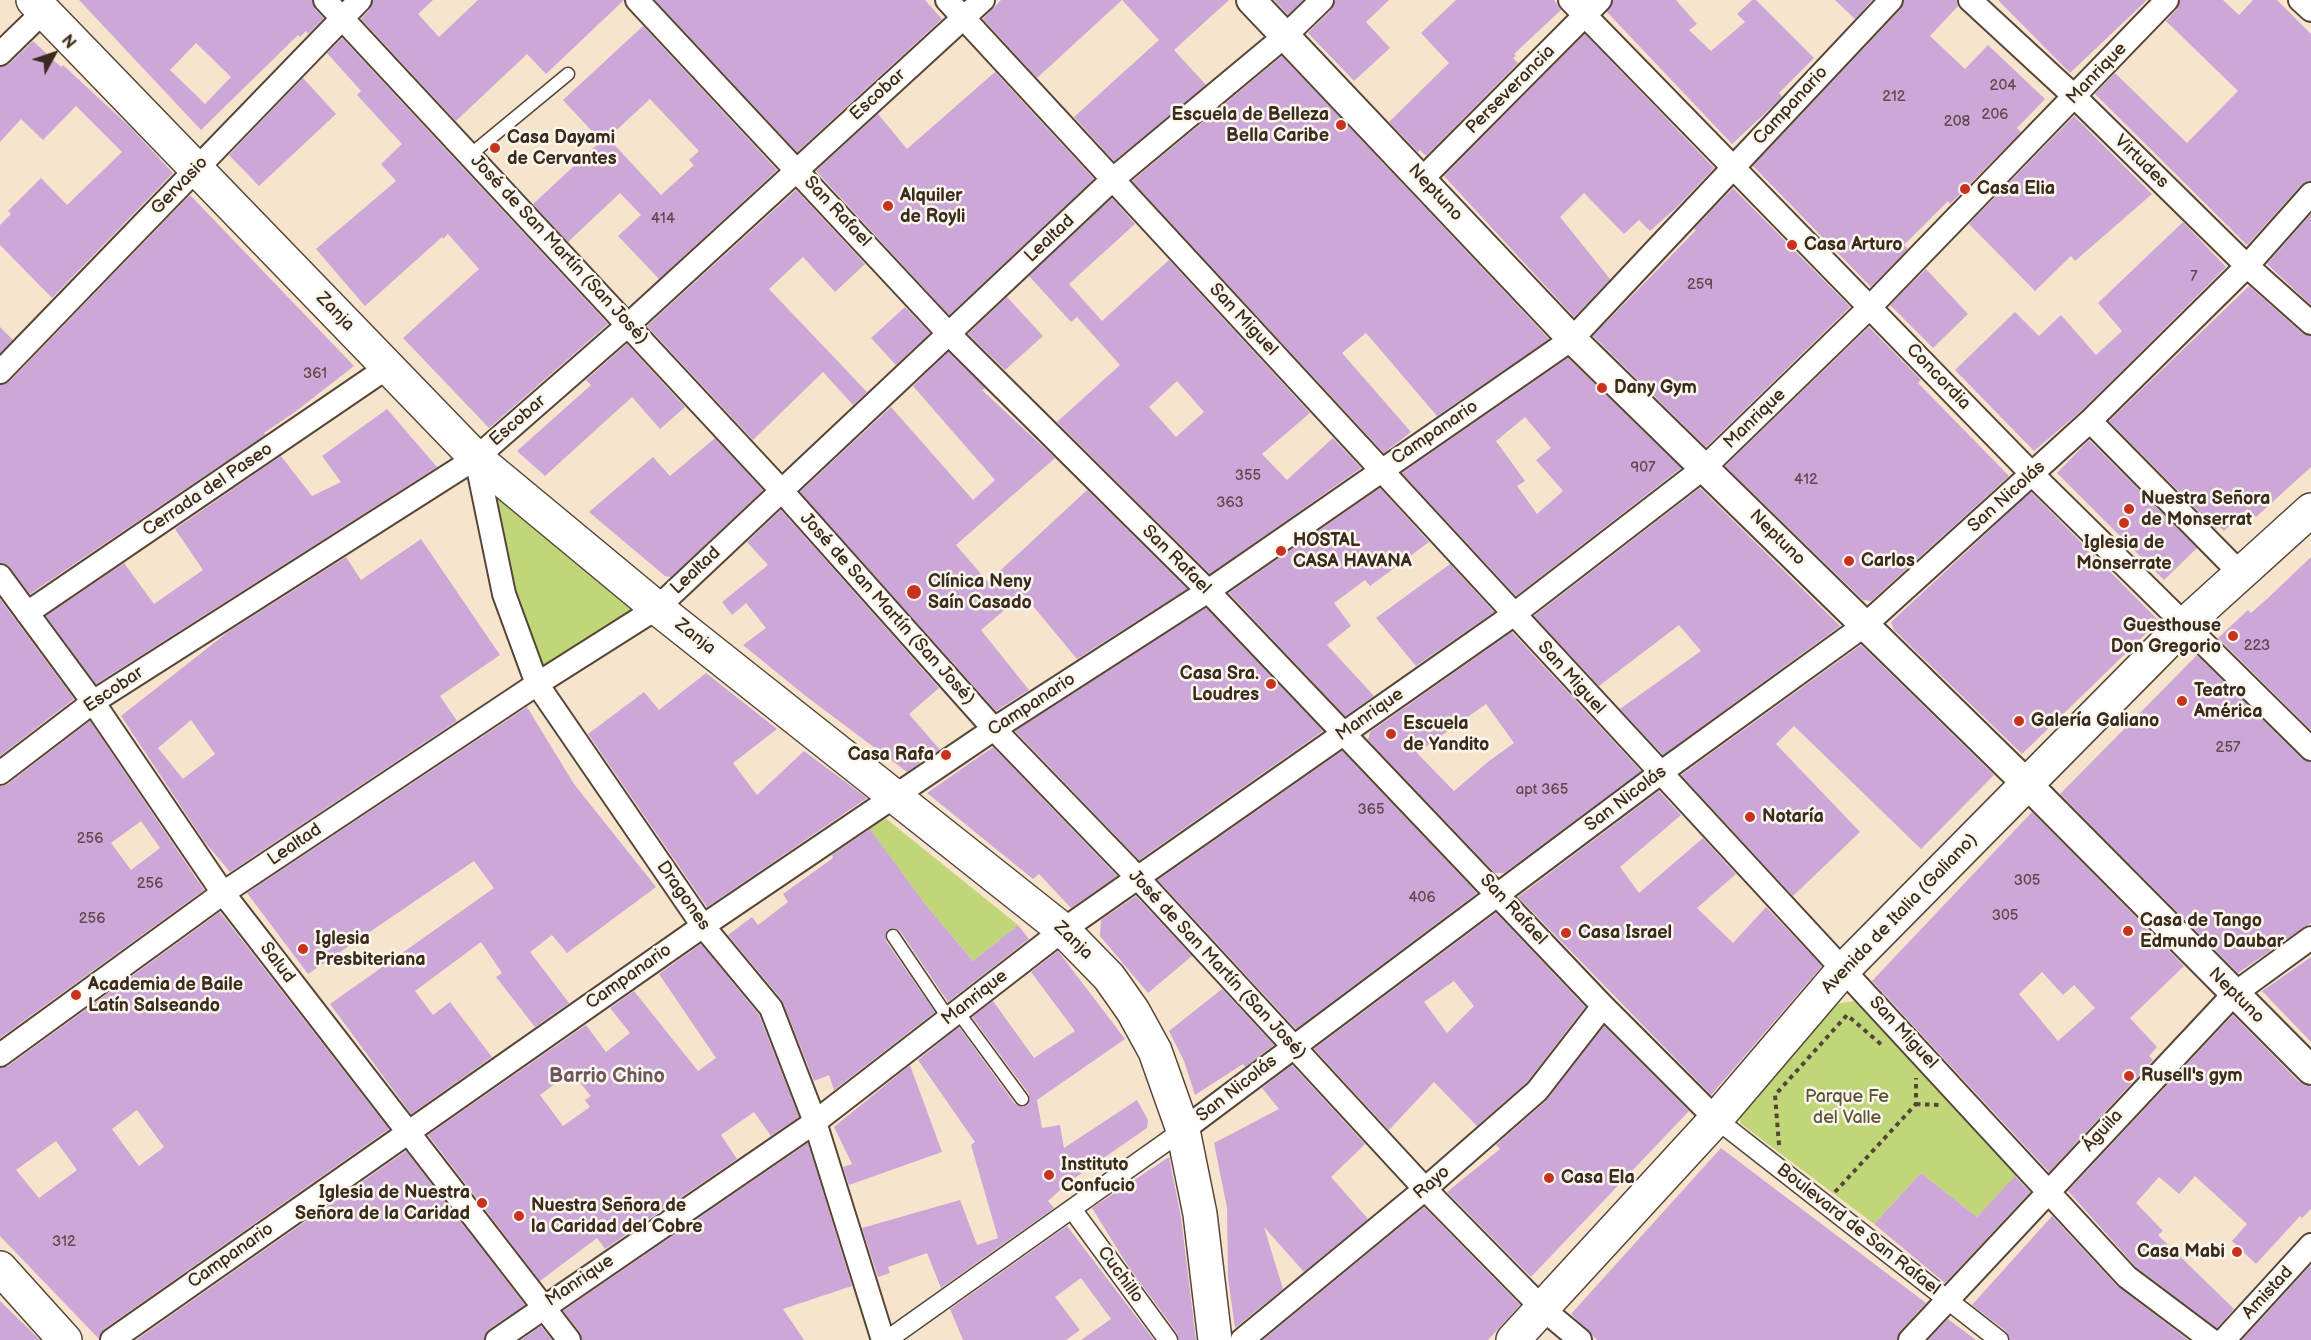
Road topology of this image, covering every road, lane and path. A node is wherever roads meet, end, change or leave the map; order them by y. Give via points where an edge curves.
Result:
1 (325, 0) edge
2 (360, 0) edge
3 (637, 0) edge
4 (947, 0) edge
5 (983, 0) edge
6 (1251, 0) edge
7 (1322, 0) edge
8 (1891, 0) edge
9 (1970, 0) edge
10 (2167, 0) edge
11 (2300, 0) edge
12 (1585, 5) edge
13 (38, 6) edge
14 (2311, 10) edge
15 (342, 18) junction
16 (963, 18) junction
17 (1286, 36) junction
18 (0, 54) edge
19 (568, 74) dead end
20 (2075, 97) junction
21 (470, 155) junction
22 (1733, 168) junction
23 (796, 169) junction
24 (196, 170) junction
25 (1422, 179) junction
26 (1113, 180) junction
27 (2311, 194) edge
28 (2247, 266) junction
29 (1870, 307) junction
30 (2311, 323) edge
31 (628, 325) junction
32 (949, 334) junction
33 (1572, 339) junction
34 (388, 367) junction
35 (0, 372) edge
36 (2090, 421) junction
37 (476, 458) junction
38 (1705, 467) junction
39 (1382, 470) junction
40 (2032, 474) junction
41 (781, 490) junction
42 (2311, 510) edge
43 (2241, 574) junction
44 (0, 576) edge
45 (1208, 591) junction
46 (657, 608) junction
47 (27, 613) junction
48 (1513, 615) junction
49 (1865, 624) junction
50 (2185, 624) junction
51 (537, 684) junction
52 (93, 702) junction
53 (993, 729) junction
54 (1343, 733) junction
55 (2311, 749) edge
56 (0, 772) edge
57 (1659, 774) junction
58 (2026, 783) junction
59 (896, 796) junction
60 (1137, 877) junction
61 (223, 893) junction
62 (1499, 895) junction
63 (703, 926) junction
64 (1063, 930) junction
65 (893, 936) dead end
66 (2311, 938) edge
67 (1843, 970) junction
68 (2234, 994) junction
69 (1603, 1006) junction
70 (953, 1015) junction
71 (1292, 1046) junction
72 (1890, 1053) dead end
73 (0, 1055) edge
74 (2311, 1070) edge
75 (1916, 1076) dead end
76 (1022, 1099) dead end
77 (1716, 1119) junction
78 (815, 1122) junction
79 (1184, 1130) junction
80 (406, 1132) junction
81 (1781, 1170) junction
82 (1425, 1189) junction
83 (2048, 1190) junction
84 (1825, 1204) junction
85 (1072, 1209) junction
86 (2311, 1245) edge
87 (0, 1268) edge
88 (1946, 1299) junction
89 (542, 1307) junction
90 (1543, 1309) junction
91 (65, 1340) edge
92 (112, 1340) edge
93 (497, 1340) edge
94 (569, 1340) edge
95 (885, 1340) edge
96 (1168, 1340) edge
97 (1215, 1340) edge
98 (1242, 1340) edge
99 (1514, 1340) edge
100 (1580, 1340) edge
101 (1910, 1340) edge
102 (1999, 1340) edge
103 (2211, 1340) edge
104 (2224, 1340) edge

1 - 15 street, José de San Martín (San José)
2 - 15 street, Gervasio
3 - 23 street, San Rafael
4 - 16 street, San Miguel
5 - 16 street, Escobar
6 - 17 street, Neptuno
7 - 17 street, Lealtad
8 - 22 street, Campanario
9 - 20 street, Virtudes
10 - 20 street, Manrique
11 - 14 street
12 - 22 street, Concordia
12 - 25 street, Perseverancia
13 - 18 street
13 - 24 main road, Zanja
15 - 21 street, José de San Martín (San José)
15 - 24 street, Gervasio
16 - 23 street, Escobar
16 - 26 street, San Miguel
17 - 25 street, Neptuno
17 - 26 street, Lealtad
19 - 21 lane
20 - 28 street, Virtudes
20 - 29 street, Manrique
21 - 31 street, José de San Martín (San José)
22 - 29 street, Concordia
22 - 33 street, Campanario
23 - 31 street, Escobar
23 - 32 street, San Rafael
24 - 34 main road, Zanja
24 - 35 street, Gervasio
25 - 33 street, Neptuno
26 - 32 street, Lealtad
26 - 39 street, San Miguel
27 - 28 street, San Nicolás
28 - 30 street, Virtudes
28 - 36 street, San Nicolás
29 - 38 street, Manrique
29 - 40 street, Concordia
31 - 37 street, Escobar
31 - 41 street, José de San Martín (San José)
32 - 41 street, Lealtad
32 - 45 street, San Rafael
33 - 38 street, Neptuno
33 - 39 street, Campanario
34 - 37 main road, Zanja
34 - 47 street, Cerrada del Paseo
36 - 40 street, San Nicolás
36 - 43 street
37 - 46 main road, Zanja
37 - 51 street, Dragones via 504,594
37 - 52 street, Escobar
38 - 48 street, Manrique
38 - 49 street, Neptuno
39 - 45 street, Campanario
39 - 48 street, San Miguel
40 - 49 street, San Nicolás
40 - 50 street, Concordia
41 - 46 street, Lealtad
41 - 53 street, José de San Martín (San José)
42 - 43 main road, Avenida de Italia (Galiano)
43 - 50 main road, Avenida de Italia (Galiano)
44 - 47 street, Salud
45 - 53 street, Campanario
45 - 54 street, San Rafael
46 - 51 street, Lealtad
46 - 59 main road, Zanja
47 - 52 street, Salud
48 - 54 street, Manrique
48 - 57 street, San Miguel
49 - 57 street, San Nicolás
49 - 58 street, Neptuno
50 - 55 street, Concordia
50 - 58 main road, Avenida de Italia (Galiano)
51 - 61 street, Lealtad
51 - 63 street, Dragones
52 - 56 street, Escobar
52 - 61 street, Salud
53 - 59 street, Campanario
53 - 60 street, José de San Martín (San José)
54 - 60 street, Manrique
54 - 62 street, San Rafael
57 - 62 street, San Nicolás
57 - 67 street, San Miguel
58 - 67 main road, Avenida de Italia (Galiano)
58 - 68 street, Neptuno
59 - 63 street, Campanario
59 - 64 main road, Zanja
60 - 64 street, Manrique
60 - 71 street, José de San Martín (San José)
61 - 73 street, Lealtad
61 - 80 street, Salud
62 - 69 street, San Rafael
62 - 71 street, San Nicolás
63 - 78 street, Dragones via 771,1008
63 - 80 street, Campanario
64 - 70 street, Manrique
64 - 79 main road, Zanja via 1108,976 1133,1011 1155,1051
65 - 70 lane
66 - 68 street, Águila
67 - 77 main road, Avenida de Italia (Galiano)
67 - 83 street, San Miguel
68 - 74 street, Neptuno
68 - 83 street, Águila
69 - 77 street, San Rafael
69 - 82 street, Rayo via 1537,1092
70 - 76 lane
70 - 78 street, Manrique
71 - 79 street, San Nicolás
71 - 82 street, José de San Martín (San José)
72 - 81 path via 1847,1015 1775,1095
75 - 84 path via 1916,1104
77 - 81 street, Boulevard de San Rafael
77 - 90 main road, Avenida de Italia (Galiano)
78 - 89 street, Manrique
78 - 95 street, Dragones
79 - 85 street, San Nicolás
79 - 97 main road, Zanja via 1200,1214
80 - 89 street, Salud
80 - 92 street, Campanario
81 - 84 street, Boulevard de San Rafael
82 - 90 street, José de San Martín (San José)
82 - 98 street, Rayo
83 - 88 street, Águila
83 - 103 street, San Miguel via 2127,1277
84 - 88 street, Boulevard de San Rafael
85 - 95 street, San Nicolás
85 - 96 street, Cuchillo
86 - 104 street, Amistad
87 - 91 main road
88 - 101 street, Águila
88 - 102 street, Boulevard de San Rafael
89 - 93 street, Manrique
89 - 94 street, Salud
90 - 99 main road, Avenida de Italia (Galiano)
90 - 100 street, José de San Martín (San José)

